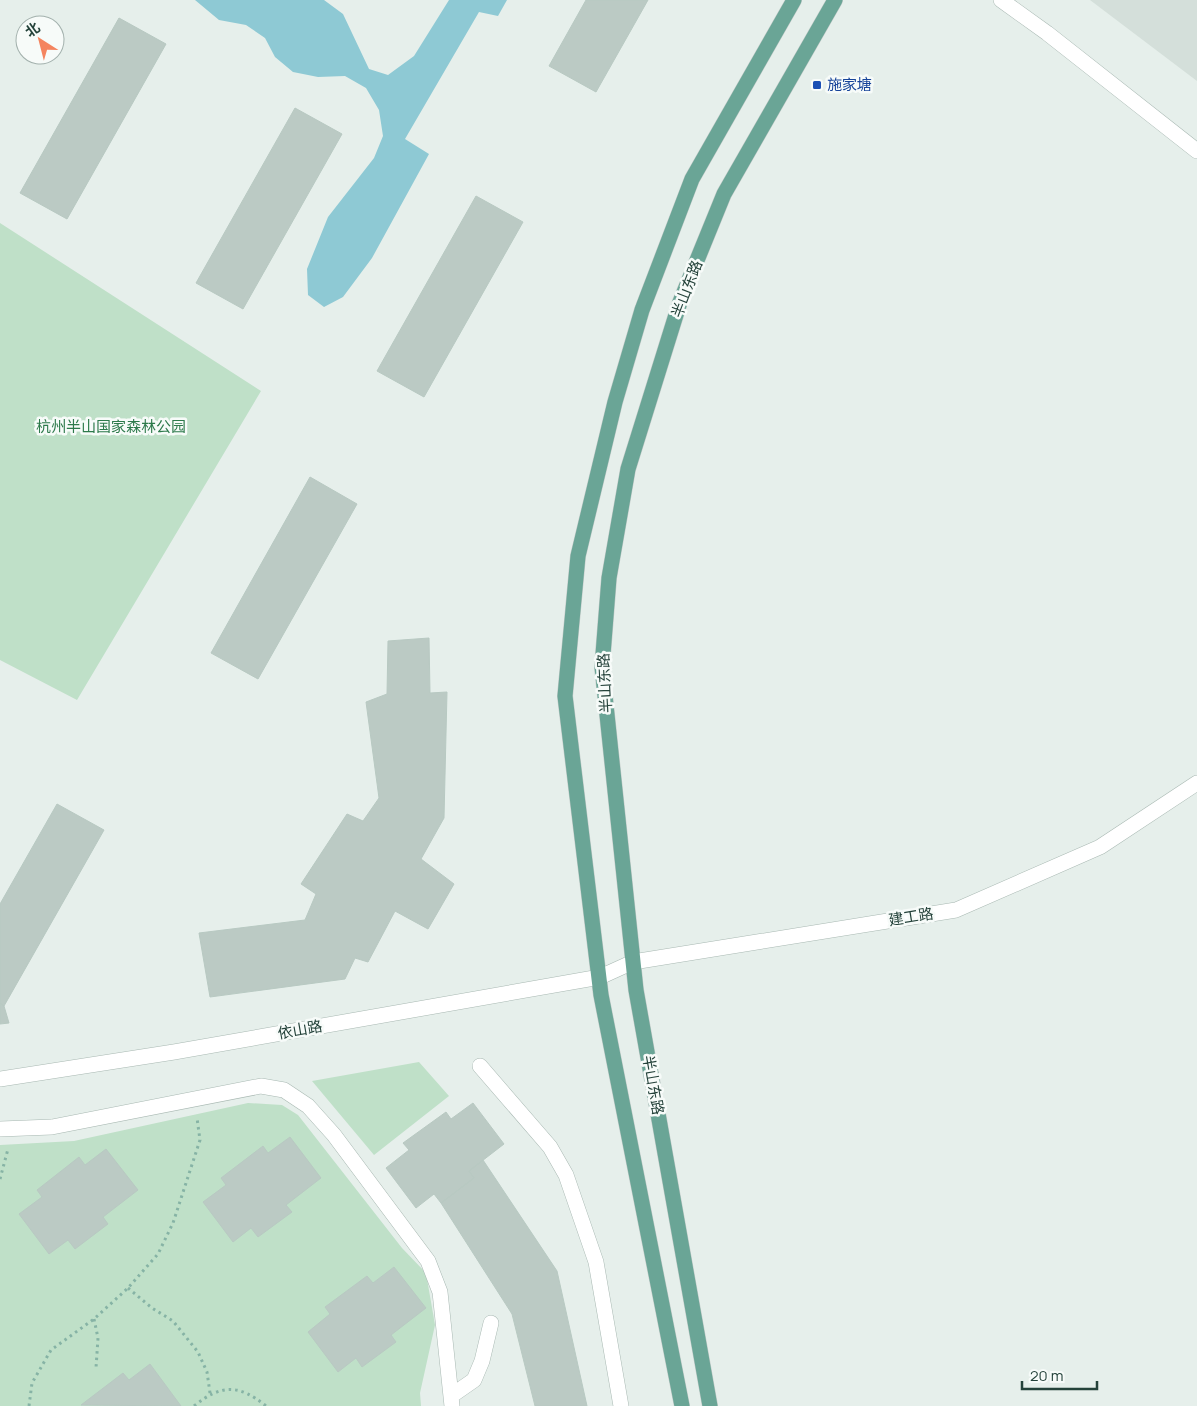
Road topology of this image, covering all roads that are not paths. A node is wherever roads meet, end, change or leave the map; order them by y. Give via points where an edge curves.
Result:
1 (794, 0) edge
2 (835, 0) edge
3 (1001, 0) edge
4 (1197, 151) edge
5 (1197, 783) edge
6 (633, 962) junction
7 (600, 977) junction
8 (480, 1066) dead end
9 (0, 1080) edge
10 (5, 1129) edge
11 (491, 1323) dead end
12 (452, 1401) edge
13 (621, 1406) edge
14 (682, 1406) edge
15 (710, 1406) edge

1 - 7 main road via 692,179 642,310 615,402 578,556 565,696
2 - 6 main road, 半山东路 via 724,194 680,302 628,469 609,578 602,667
3 - 4 street
5 - 6 street, 建工路 via 1100,847 956,910
6 - 7 street, 建工路
6 - 15 main road, 半山东路
7 - 9 street, 依山路
7 - 14 main road
8 - 13 street via 550,1147 566,1175 596,1262
10 - 12 street via 52,1127 261,1086 284,1090 308,1106 334,1135 428,1261 440,1292
11 - 12 street via 474,1380

